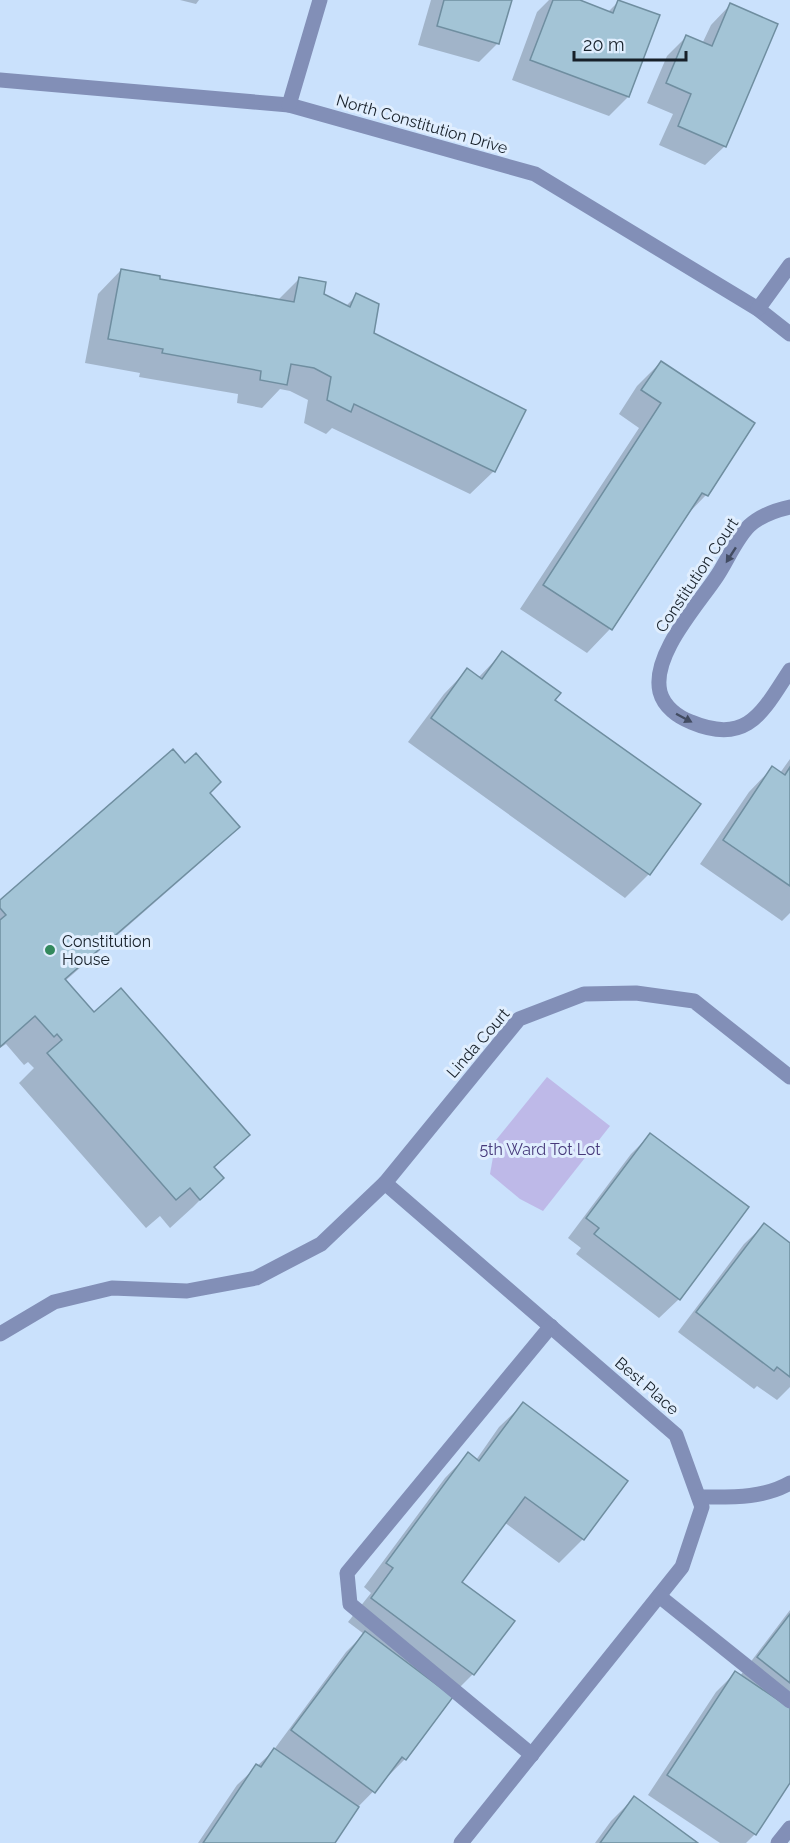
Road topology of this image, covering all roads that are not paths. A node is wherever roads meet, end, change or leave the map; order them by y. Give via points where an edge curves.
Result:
1 (320, 0) edge
2 (0, 80) edge
3 (289, 105) junction
4 (790, 265) edge
5 (758, 309) junction
6 (790, 334) edge
7 (790, 507) edge
8 (790, 670) edge
9 (790, 1077) edge
10 (385, 1183) junction
11 (551, 1326) junction
12 (0, 1334) edge
13 (790, 1483) edge
14 (699, 1497) junction
15 (659, 1596) junction
16 (790, 1701) edge
17 (532, 1755) junction
18 (790, 1828) edge
19 (461, 1843) edge
20 (778, 1843) edge

1 - 3 street
2 - 3 street, North Constitution Drive
3 - 5 street, North Constitution Drive via 535,174
4 - 5 street
5 - 6 street, North Constitution Drive
7 -> 8 street, Constitution Court via 774,510 749,526 678,631 659,672 660,693 671,711 683,719 723,731 742,727 762,714
9 - 10 street, Linda Court via 694,1001 636,993 584,994 519,1019
10 - 11 street, Best Place
10 - 12 street, Linda Court via 321,1244 256,1278 188,1291 112,1288 54,1302
11 - 14 street, Best Place via 676,1435
11 - 17 street via 347,1574 350,1604
13 - 14 street via 753,1496
14 - 15 street, Best Place via 702,1507 682,1567
15 - 16 street
15 - 17 street, Best Place
17 - 19 street, Best Place
18 - 20 street

